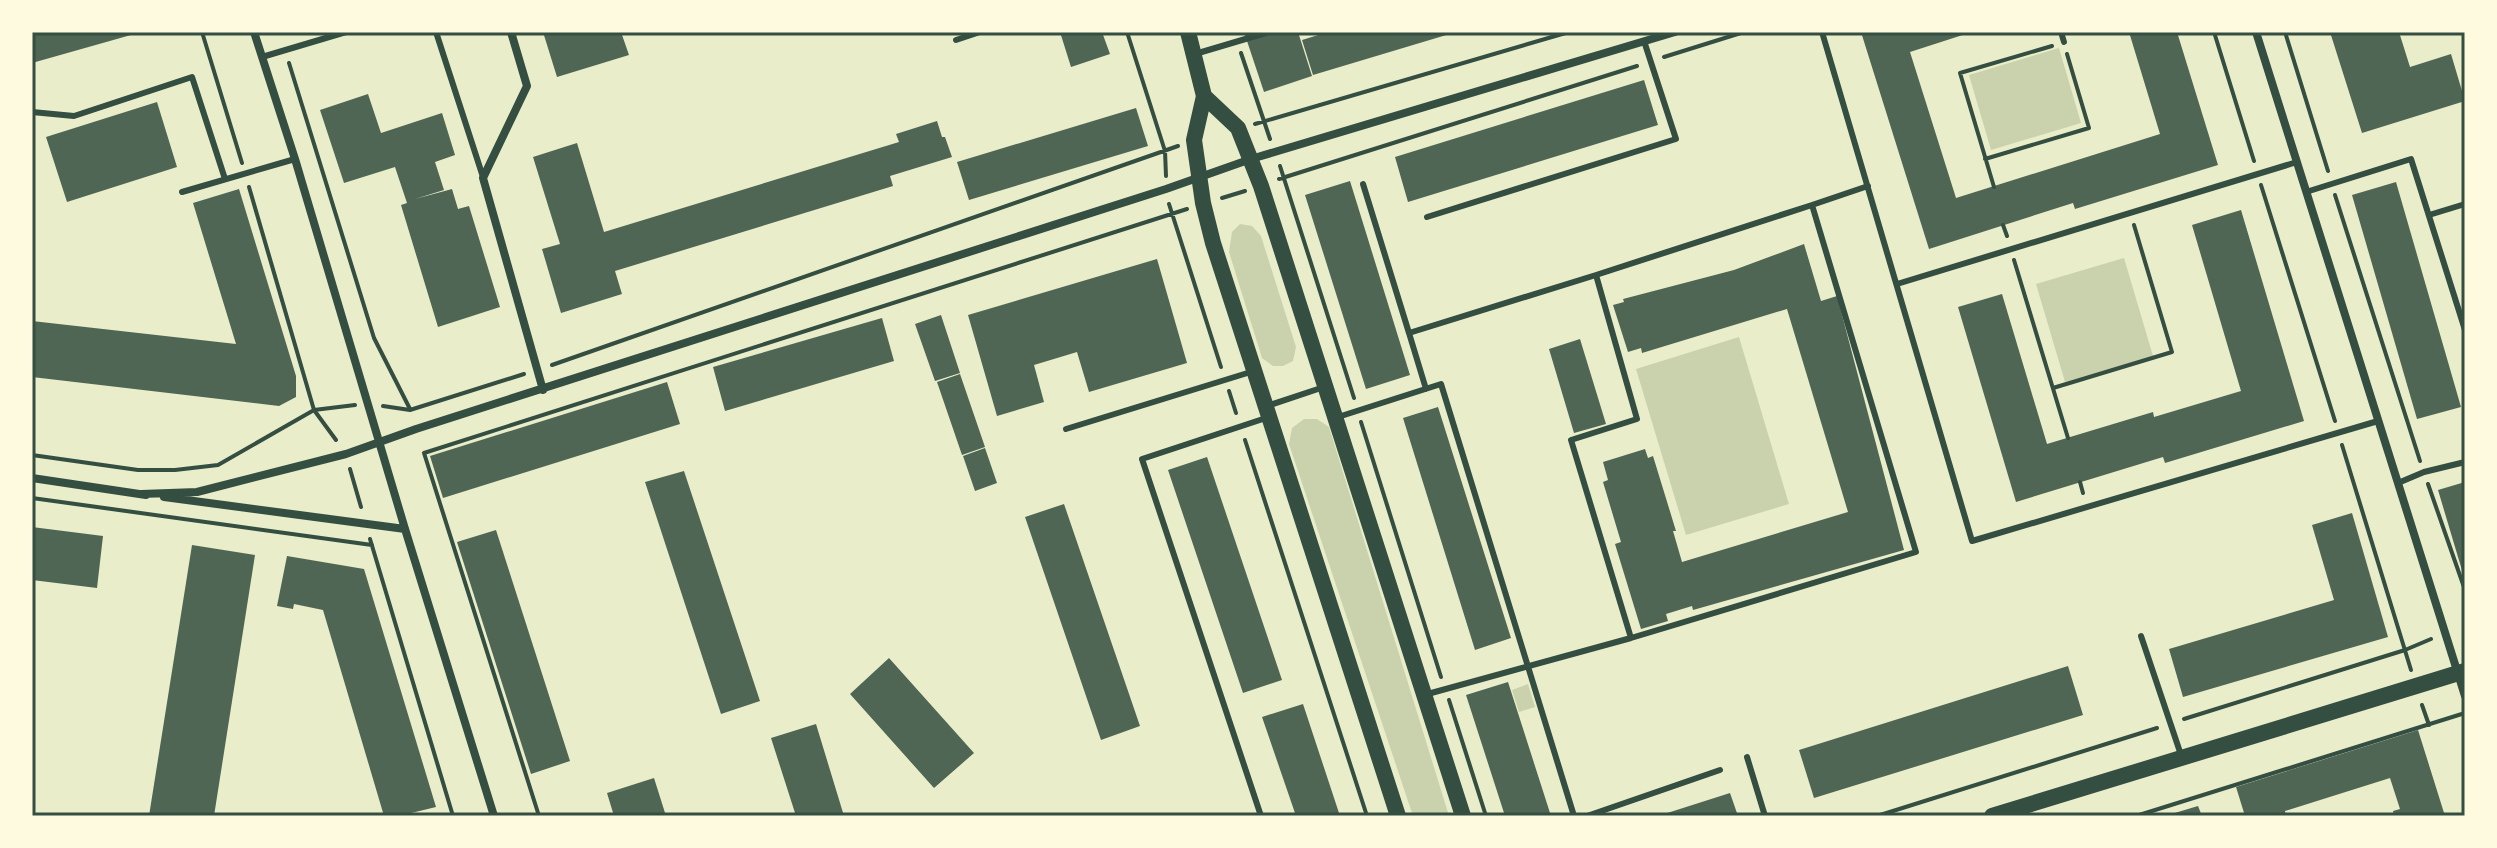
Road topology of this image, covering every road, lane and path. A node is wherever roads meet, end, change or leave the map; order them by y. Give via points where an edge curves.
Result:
1 (202, 32) edge
2 (254, 32) edge
3 (346, 32) edge
4 (436, 32) edge
5 (511, 32) edge
6 (980, 32) edge
7 (1188, 32) edge
8 (1269, 32) edge
9 (1569, 32) edge
10 (1675, 32) edge
11 (1744, 32) edge
12 (1822, 32) edge
13 (2061, 32) edge
14 (2214, 32) edge
15 (2256, 32) edge
16 (2285, 32) edge
17 (956, 40) dead end
18 (1644, 41) junction
19 (2064, 42) junction
20 (285, 51) junction
21 (1195, 54) junction
22 (262, 57) junction
23 (1651, 62) junction
24 (1204, 96) junction
25 (32, 112) edge
26 (1238, 128) junction
27 (1194, 140) junction
28 (295, 159) junction
29 (1251, 159) junction
30 (1985, 159) junction
31 (2297, 162) junction
32 (245, 174) junction
33 (2258, 174) junction
34 (1199, 177) junction
35 (483, 178) junction
36 (225, 179) junction
37 (2332, 183) junction
38 (1363, 184) dead end
39 (1261, 186) junction
40 (1868, 186) junction
41 (1994, 187) dead end
42 (182, 192) dead end
43 (2306, 192) junction
44 (1203, 203) junction
45 (2465, 204) edge
46 (1812, 205) junction
47 (2130, 213) junction
48 (2429, 215) junction
49 (1427, 217) dead end
50 (2003, 225) dead end
51 (2011, 249) junction
52 (1596, 275) junction
53 (1897, 284) junction
54 (2465, 330) edge
55 (1409, 333) junction
56 (538, 370) junction
57 (1254, 371) junction
58 (1324, 387) junction
59 (2053, 388) junction
60 (1426, 389) junction
61 (543, 390) junction
62 (368, 403) junction
63 (314, 410) junction
64 (410, 410) junction
65 (1267, 412) junction
66 (1335, 418) junction
67 (2378, 421) junction
68 (1066, 429) dead end
69 (2338, 433) junction
70 (2068, 438) dead end
71 (380, 443) junction
72 (346, 454) junction
73 (32, 455) edge
74 (2465, 462) edge
75 (2424, 472) junction
76 (32, 478) edge
77 (2398, 483) junction
78 (141, 494) junction
79 (32, 498) edge
80 (365, 523) junction
81 (405, 529) junction
82 (372, 545) junction
83 (2465, 590) edge
84 (2141, 636) dead end
85 (1631, 638) junction
86 (1526, 666) junction
87 (2461, 672) edge
88 (2417, 688) junction
89 (1424, 695) junction
90 (2465, 696) edge
91 (2465, 713) edge
92 (2429, 725) junction
93 (1747, 757) dead end
94 (2183, 758) junction
95 (1720, 770) dead end
96 (453, 816) edge
97 (494, 816) edge
98 (539, 816) edge
99 (1261, 816) edge
100 (1398, 816) edge
101 (1463, 816) edge
102 (1574, 816) edge
103 (1587, 816) edge
104 (1765, 816) edge
105 (1992, 816) edge
106 (2136, 816) edge

1 - 32 path
2 - 22 street
3 - 20 lane
4 - 35 lane
5 - 35 street via 527,86
6 - 17 lane
7 - 21 main road
8 - 21 lane
9 - 26 path
10 - 18 street
11 - 23 path
12 - 40 lane
13 - 19 lane
14 - 33 path
15 - 31 street
16 - 37 path
18 - 23 lane
18 - 29 street
19 - 30 path via 2089,128
19 - 30 path via 1960,73
20 - 22 lane
20 - 64 path via 374,338
21 - 24 main road
22 - 28 street
23 - 39 path
23 - 49 lane via 1676,139
24 - 26 main road
24 - 27 main road
25 - 36 lane via 74,116 192,77
26 - 29 main road
27 - 34 main road
27 - 56 path
28 - 32 lane
28 - 62 street
29 - 34 street
29 - 39 main road
30 - 41 path
31 - 33 lane
31 - 43 street
32 - 36 lane
32 - 63 path
33 - 47 lane
33 - 69 path
34 - 44 main road
34 - 61 street
35 - 56 street
36 - 42 lane
37 - 43 lane
37 - 48 lane via 2411,159
37 - 75 path
38 - 55 lane
39 - 44 path
39 - 58 main road
40 - 46 lane
40 - 53 lane
43 - 67 street
44 - 57 main road
44 - 98 path via 424,453
45 - 48 lane
46 - 52 lane
46 - 85 lane via 1916,552
47 - 51 lane
47 - 59 path via 2172,352
48 - 54 lane
50 - 51 path
51 - 53 lane
51 - 59 path
52 - 55 lane
52 - 85 lane via 1637,419 1571,440
53 - 69 lane via 1972,541
55 - 60 lane
56 - 61 street
56 - 64 path
57 - 65 main road
57 - 68 lane
58 - 65 lane
58 - 66 main road
59 - 70 path
60 - 66 lane
60 - 86 lane via 1441,384
61 - 71 street
62 - 63 path
62 - 64 path
62 - 71 street
63 - 72 path
63 - 73 path via 218,465 138,470
65 - 99 lane via 1142,459
65 - 100 main road
66 - 89 main road
67 - 69 lane
67 - 77 street
69 - 88 path
71 - 72 street
71 - 81 street
72 - 78 street via 197,492
72 - 80 path
74 - 75 lane
75 - 77 lane
75 - 83 path
76 - 78 street
77 - 87 street
78 - 80 street
79 - 82 path
80 - 81 street
80 - 82 path
81 - 97 street
82 - 96 path
84 - 94 lane
85 - 86 lane
86 - 89 lane
86 - 102 lane
87 - 88 main road
87 - 90 street
88 - 92 path
88 - 94 main road
89 - 101 main road
91 - 92 path
92 - 106 path
93 - 104 lane
94 - 105 main road
95 - 103 lane

